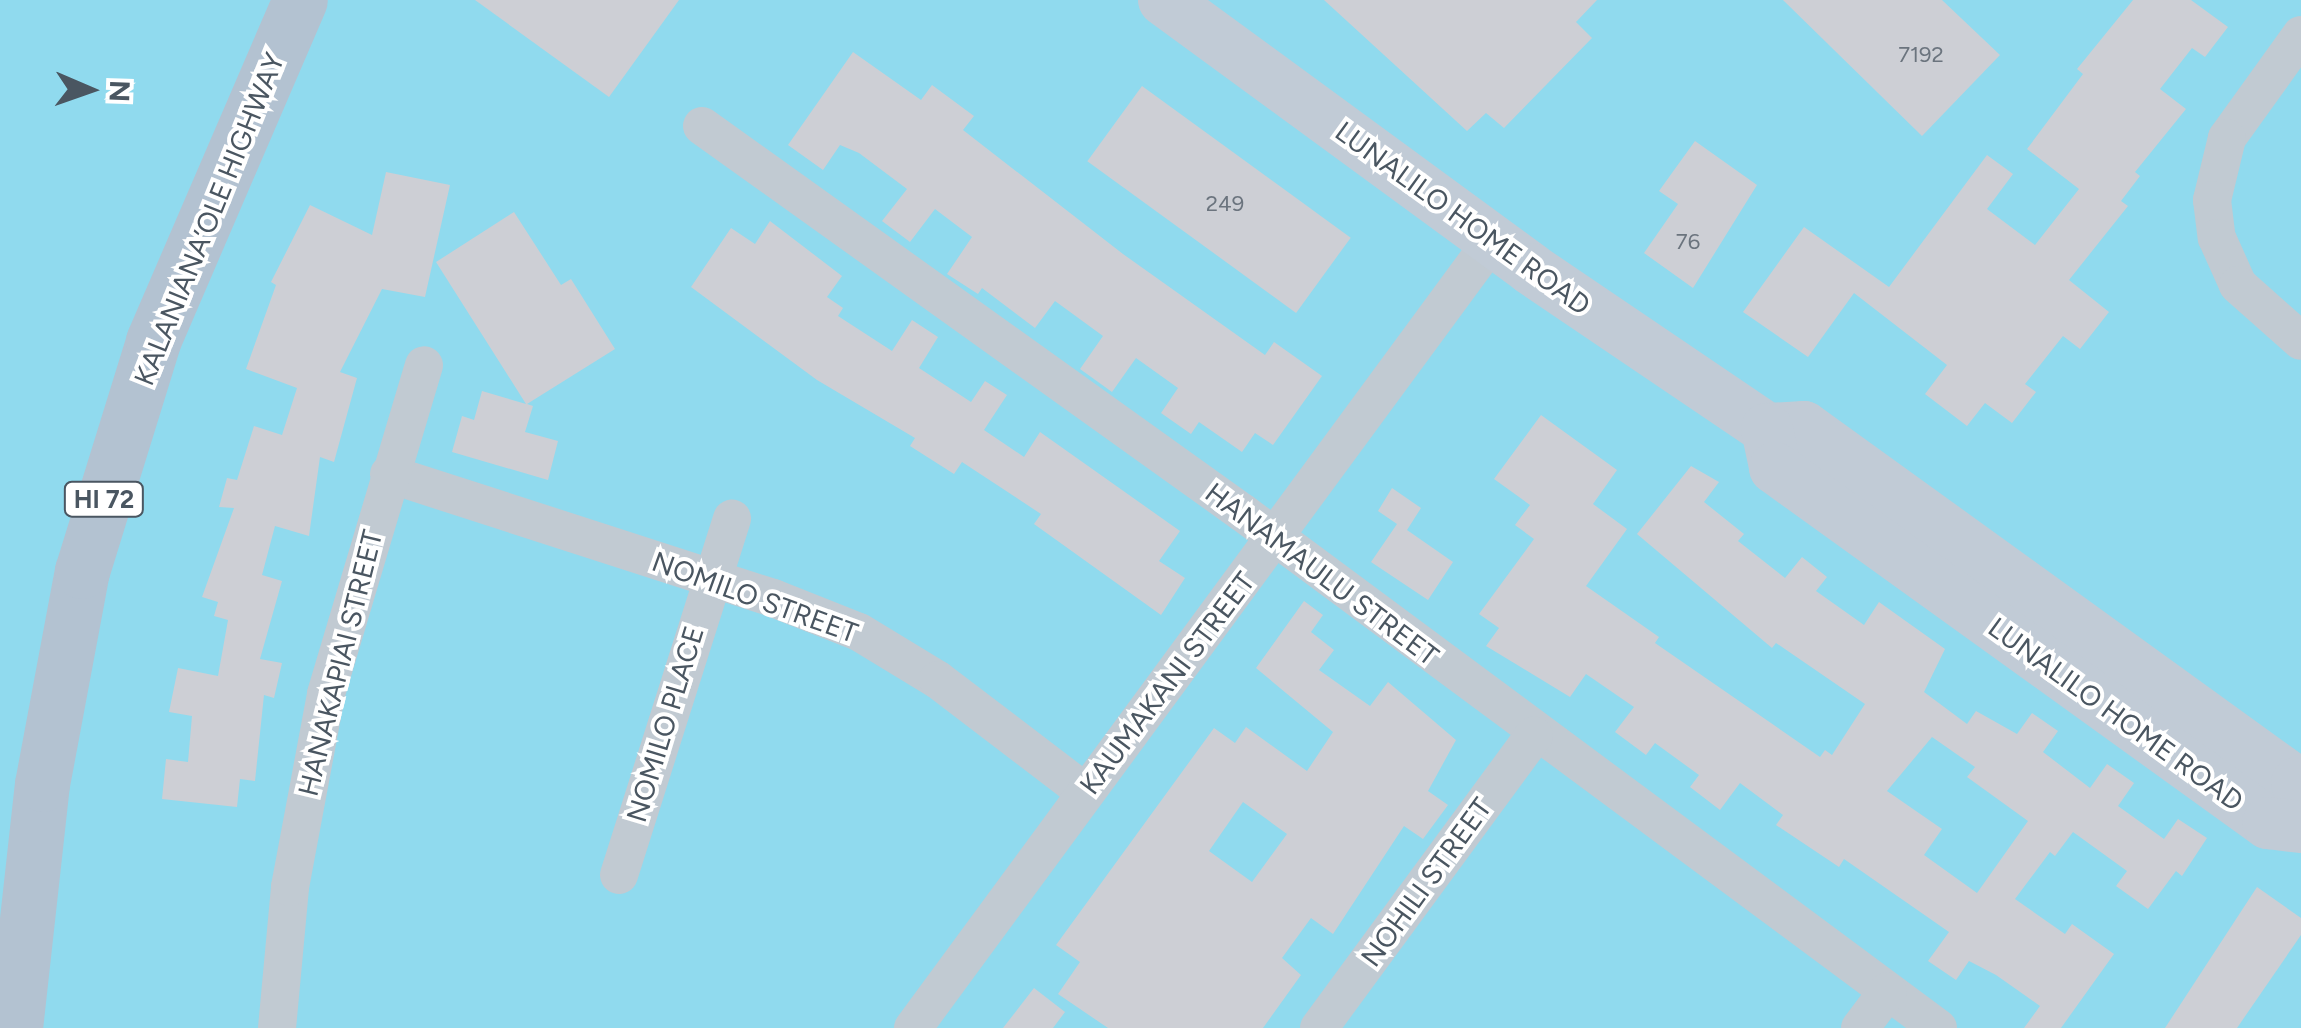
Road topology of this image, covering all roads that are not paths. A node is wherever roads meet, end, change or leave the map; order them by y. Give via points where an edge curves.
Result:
1 (300, 0) edge
2 (322, 0) edge
3 (1164, 0) edge
4 (2301, 35) edge
5 (702, 126) dead end
6 (228, 159) junction
7 (1492, 241) junction
8 (2301, 341) edge
9 (424, 364) dead end
10 (1767, 429) junction
11 (389, 474) junction
12 (732, 518) dead end
13 (1275, 538) junction
14 (710, 578) junction
15 (1534, 736) junction
16 (1086, 792) junction
17 (2301, 798) edge
18 (2301, 827) edge
19 (619, 875) dead end
20 (1888, 991) junction
21 (15, 1028) edge
22 (277, 1028) edge
23 (913, 1028) edge
24 (1319, 1028) edge
25 (1860, 1028) edge
26 (1938, 1028) edge

1 - 6 main road, KALANIANA’OLE HIGHWAY / HI 72
2 - 6 main road
3 - 7 main road, LUNALILO HOME ROAD
4 - 8 street via 2227,138 2212,200 2217,238 2238,286
5 - 13 street, HANAMAULU STREET
6 - 21 main road, KALANIANA’OLE HIGHWAY / HI 72 via 153,341 82,571 42,784
7 - 10 main road, LUNALILO HOME ROAD
7 - 13 street, KAUMAKANI STREET
9 - 11 street, HANAKAPIAI STREET
10 - 17 main road, LUNALILO HOME ROAD via 1804,427 2297,783
10 - 18 main road, LUNALILO HOME ROAD via 1775,468 2268,823
11 - 14 street, NOMILO STREET
11 - 22 street, HANAKAPIAI STREET via 307,782
12 - 14 street, NOMILO PLACE
13 - 15 street, HANAMAULU STREET
13 - 16 street, KAUMAKANI STREET
14 - 16 street, NOMILO STREET via 816,614 899,654
14 - 19 street, NOMILO PLACE
15 - 20 street, HANAMAULU STREET
15 - 24 street, NOHILI STREET
16 - 23 street, KAUMAKANI STREET
20 - 25 street
20 - 26 street, HANAMAULU STREET

